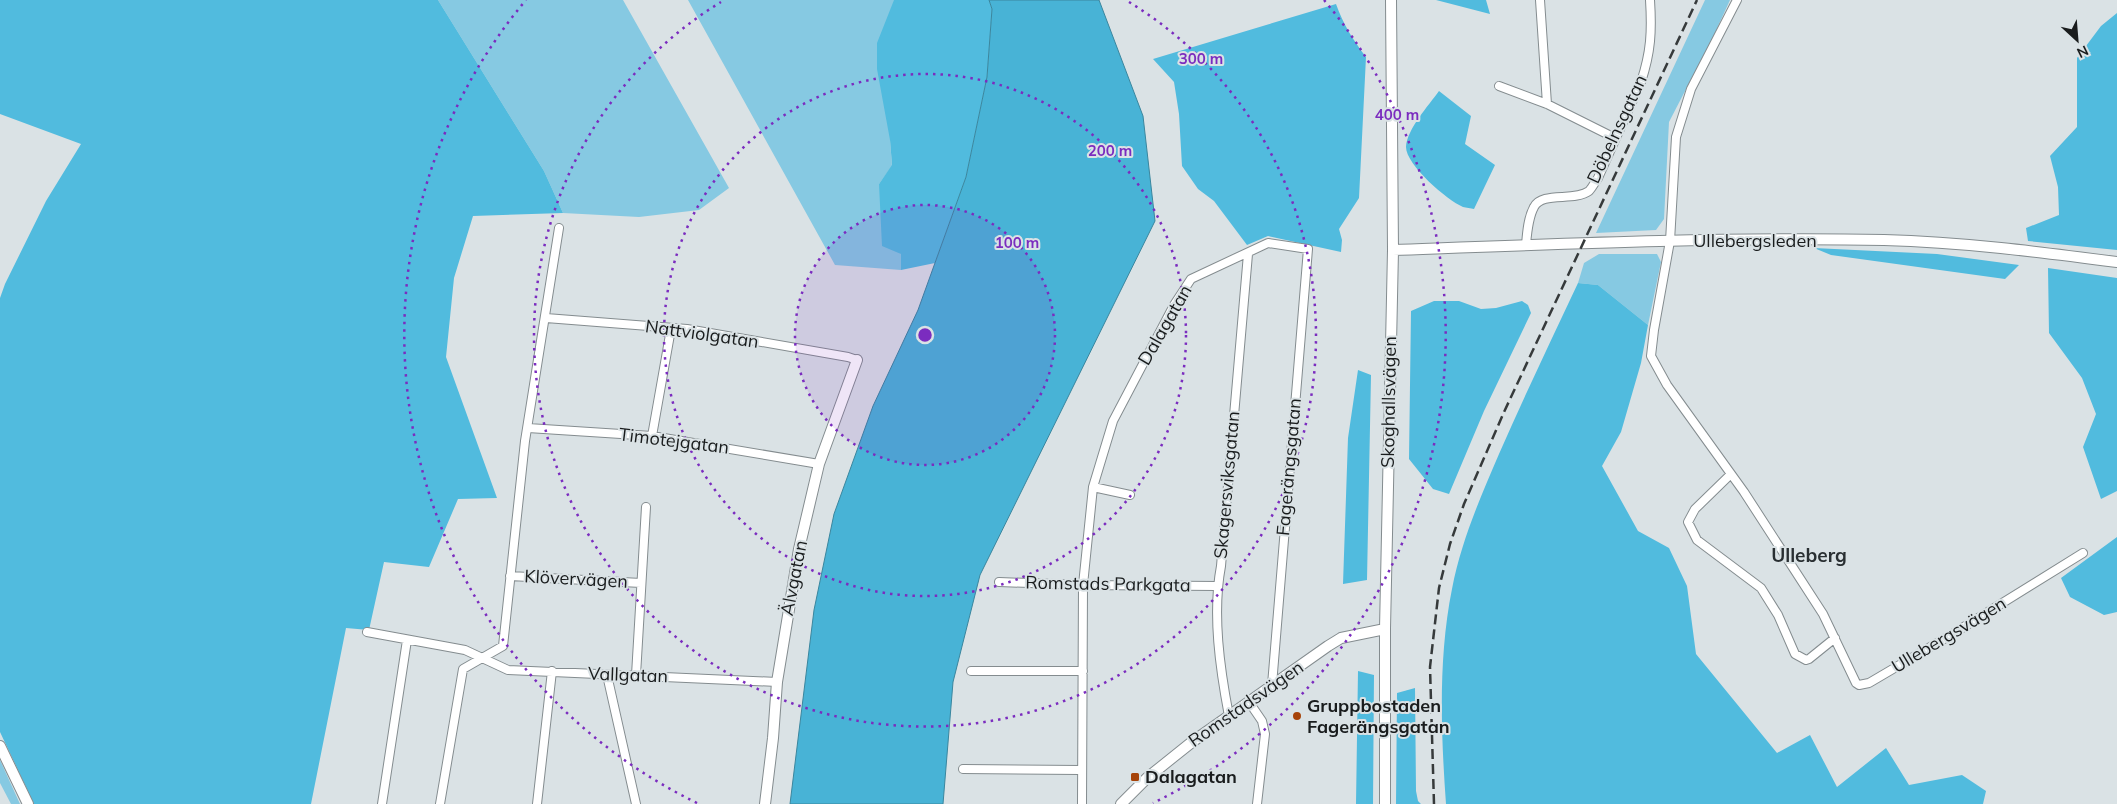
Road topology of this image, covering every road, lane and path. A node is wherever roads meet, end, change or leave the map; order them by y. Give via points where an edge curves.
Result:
1 (1391, 0) edge
2 (1540, 0) edge
3 (1650, 0) edge
4 (1738, 0) edge
5 (1500, 86) dead end
6 (1547, 104) junction
7 (1615, 138) junction
8 (559, 228) dead end
9 (1670, 241) junction
10 (1526, 245) junction
11 (1308, 249) joint
12 (1392, 250) junction
13 (1248, 254) junction
14 (2117, 262) edge
15 (547, 314) junction
16 (671, 329) junction
17 (857, 360) joint
18 (528, 428) junction
19 (652, 436) junction
20 (818, 464) junction
21 (1731, 474) junction
22 (1093, 487) junction
23 (1130, 495) dead end
24 (646, 507) dead end
25 (2083, 553) dead end
26 (510, 576) junction
27 (999, 582) dead end
28 (641, 583) junction
29 (1084, 585) junction
30 (1217, 586) junction
31 (1386, 629) junction
32 (367, 632) dead end
33 (1835, 638) junction
34 (407, 640) junction
35 (481, 659) junction
36 (552, 671) junction
37 (971, 671) dead end
38 (1082, 671) junction
39 (607, 675) junction
40 (636, 675) junction
41 (778, 682) junction
42 (1272, 685) junction
43 (1249, 702) junction
44 (1228, 716) junction
45 (0, 746) edge
46 (963, 769) dead end
47 (1081, 770) junction
48 (28, 804) edge
49 (382, 804) edge
50 (440, 804) edge
51 (537, 804) edge
52 (636, 804) edge
53 (765, 804) edge
54 (1082, 804) edge
55 (1121, 804) edge
56 (1257, 804) edge
57 (1384, 804) edge

1 - 12 main road, Skoghallsvägen
2 - 6 street
3 - 7 street, Döbelnsgatan via 1651,41 1646,65
4 - 9 street, Ullebergsvägen via 1691,89 1676,137
5 - 6 street
6 - 7 street
7 - 10 street, Döbelnsgatan via 1590,190 1574,196 1544,198 1534,205
8 - 15 street
9 - 10 main road, Ullebergsleden
9 - 14 main road, Ullebergsleden via 1885,240 2017,250
9 - 21 street, Ullebergsvägen via 1652,356 1667,386
10 - 12 main road, Ullebergsleden
11 - 13 street, Dalagatan via 1268,243
11 - 42 street, Fagerängsgatan
12 - 31 main road, Skoghallsvägen
13 - 22 street, Dalagatan via 1191,279 1113,420
13 - 30 street, Skagersviksgatan
15 - 16 street, Nattviolgatan
15 - 18 street
16 - 17 street, Nattviolgatan via 687,329
16 - 19 street
17 - 20 main road, Älvgatan
18 - 19 street, Timotejgatan
18 - 26 street
19 - 20 street, Timotejgatan
20 - 41 main road, Älvgatan via 797,558
21 - 33 street, Ullebergsvägen via 1823,614
21 - 33 street via 1695,509 1688,522 1697,540 1761,588 1778,615 1795,654 1810,659
22 - 23 street
22 - 29 street, Dalagatan
24 - 28 street
25 - 33 street, Ullebergsvägen via 1869,683 1856,683
26 - 28 street, Klövervägen
26 - 35 street via 503,646
27 - 29 street, Romstads Parkgata
28 - 40 street
29 - 30 street, Romstads Parkgata
29 - 38 street, Dalagatan
30 - 44 street, Skagersviksgatan via 1220,673
31 - 42 main road, Romstadsvägen via 1341,638
31 - 57 main road, Skoghallsvägen
32 - 34 street, Vallgatan
34 - 35 street, Vallgatan via 465,650
34 - 49 street
35 - 36 street, Vallgatan via 508,670
35 - 50 street via 463,669
36 - 39 street, Vallgatan
36 - 51 street
37 - 38 street
38 - 47 street, Dalagatan
39 - 40 street, Vallgatan
39 - 52 street
40 - 41 street, Vallgatan
41 - 53 main road, Älvgatan
42 - 43 main road, Romstadsvägen
43 - 44 main road, Romstadsvägen
43 - 56 street via 1262,721 1265,734
44 - 55 main road, Romstadsvägen via 1155,772
45 - 48 main road
46 - 47 street
47 - 54 street, Dalagatan

